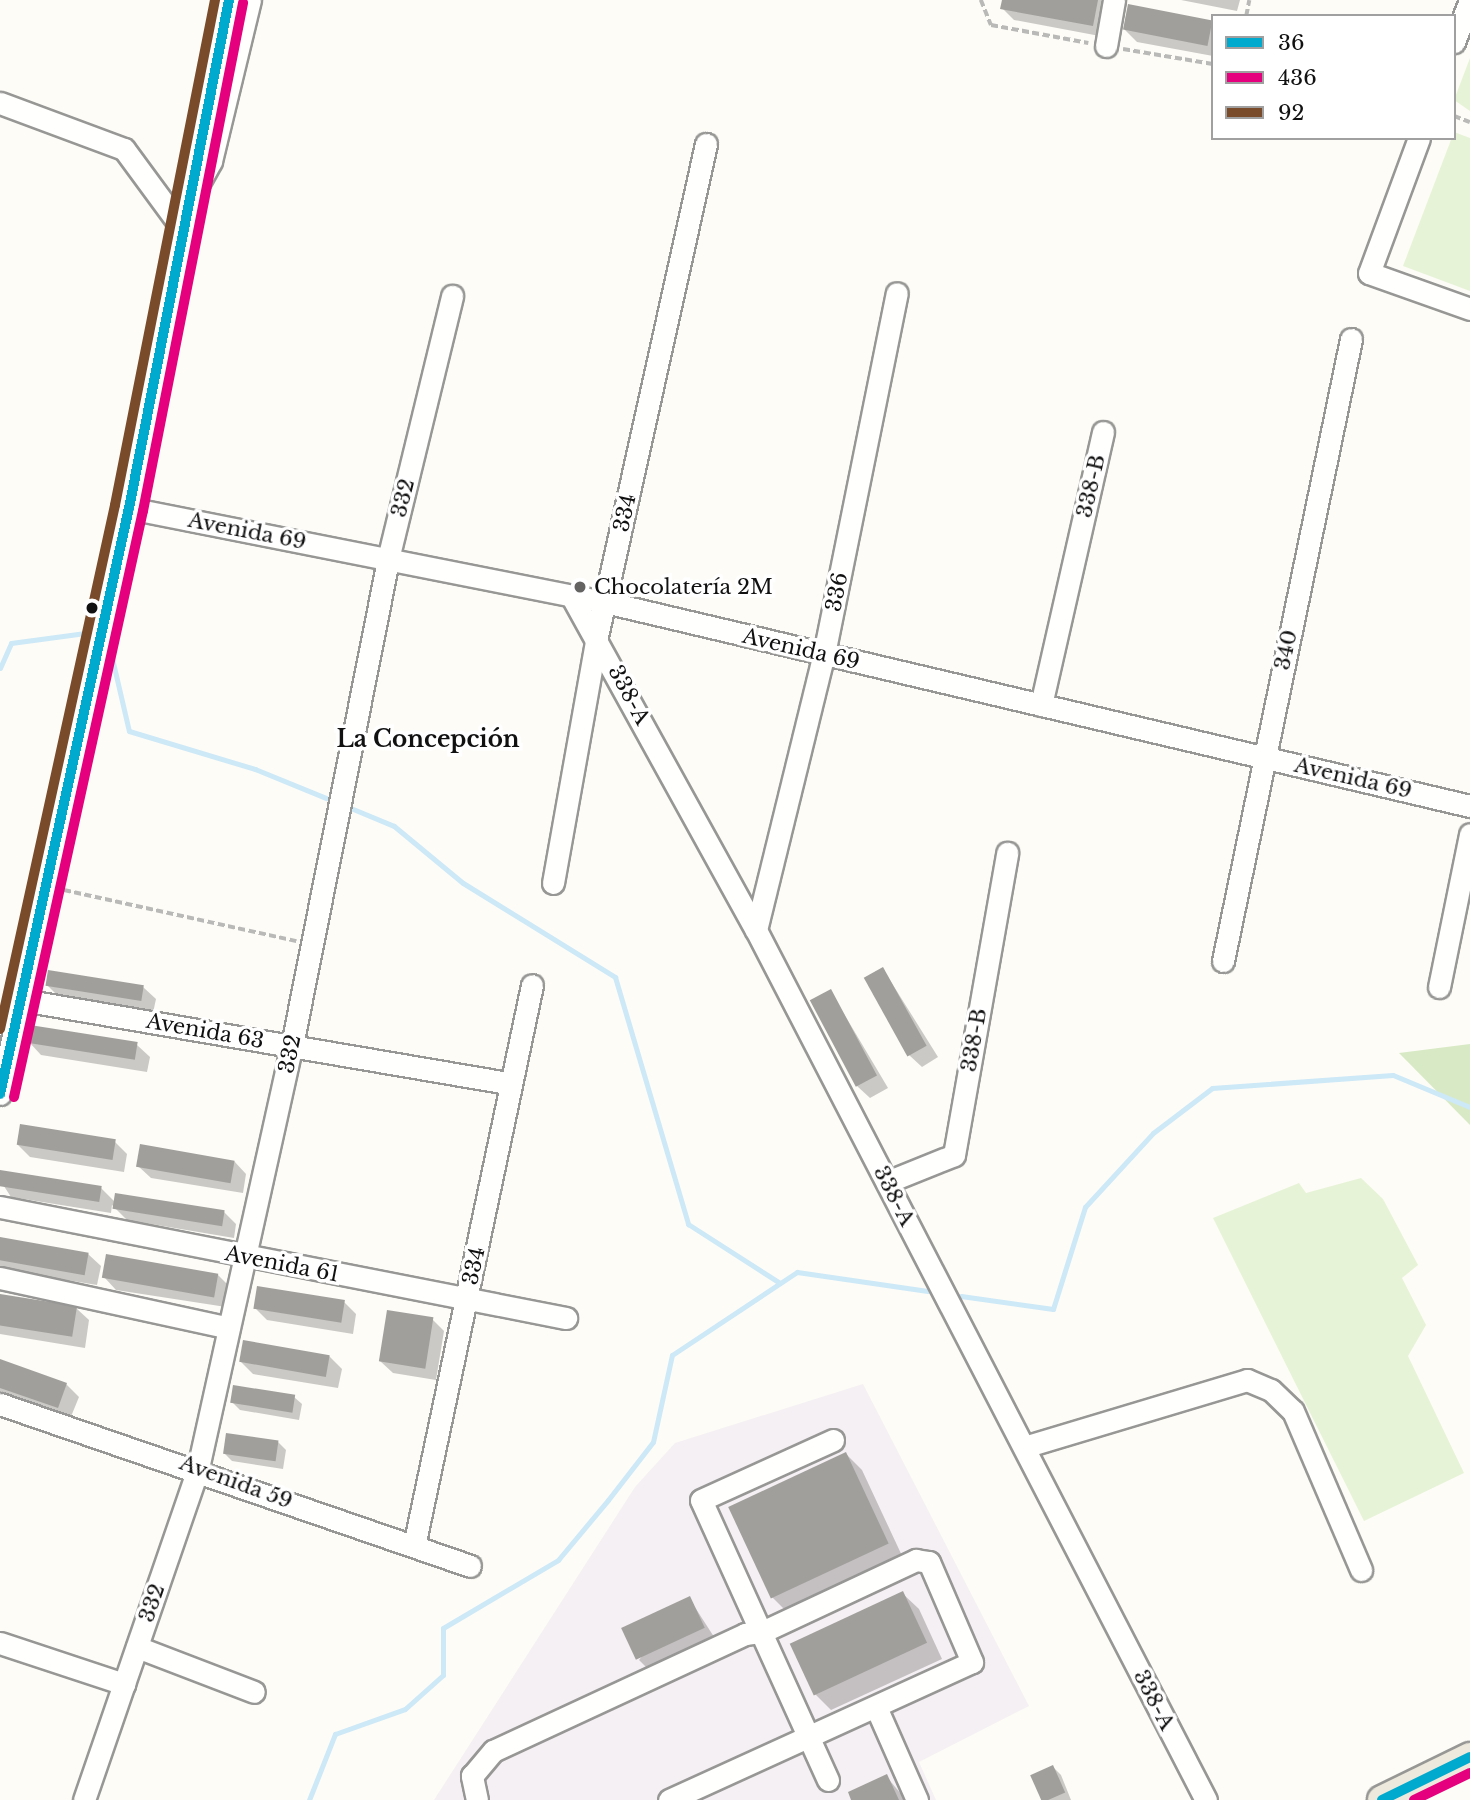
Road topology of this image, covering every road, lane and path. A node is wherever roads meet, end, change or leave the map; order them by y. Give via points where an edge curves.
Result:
1 (229, 0) edge
2 (250, 0) edge
3 (1114, 0) edge
4 (1469, 0) edge
5 (1456, 36) edge
6 (1107, 46) dead end
7 (0, 103) edge
8 (1418, 140) edge
9 (706, 144) dead end
10 (189, 193) junction
11 (182, 228) junction
12 (897, 293) dead end
13 (452, 296) dead end
14 (1470, 309) edge
15 (1352, 340) dead end
16 (1103, 432) dead end
17 (129, 508) junction
18 (388, 559) junction
19 (572, 597) junction
20 (605, 603) junction
21 (597, 636) junction
22 (824, 654) junction
23 (1041, 705) junction
24 (1263, 757) junction
25 (1470, 806) edge
26 (1470, 834) edge
27 (1007, 853) dead end
28 (552, 883) dead end
29 (47, 886) junction
30 (756, 930) junction
31 (312, 944) junction
32 (1223, 961) dead end
33 (532, 985) dead end
34 (1439, 987) dead end
35 (22, 1000) junction
36 (292, 1045) junction
37 (511, 1084) junction
38 (0, 1094) edge
39 (887, 1182) junction
40 (0, 1207) edge
41 (245, 1257) junction
42 (0, 1278) edge
43 (467, 1301) junction
44 (566, 1318) dead end
45 (229, 1328) junction
46 (0, 1404) edge
47 (833, 1440) dead end
48 (1024, 1447) junction
49 (198, 1468) junction
50 (414, 1546) junction
51 (470, 1566) dead end
52 (1361, 1570) dead end
53 (762, 1632) junction
54 (0, 1643) edge
55 (137, 1647) junction
56 (124, 1684) junction
57 (254, 1692) dead end
58 (876, 1707) junction
59 (810, 1739) junction
60 (1470, 1757) edge
61 (828, 1780) dead end
62 (84, 1800) edge
63 (477, 1800) edge
64 (669, 1800) edge
65 (917, 1800) edge
66 (1206, 1800) edge
67 (1382, 1800) edge

1 - 10 street
2 - 10 street via 211,161
3 - 6 street
4 - 5 street
7 - 11 street via 124,149
8 - 14 street via 1369,273
9 - 20 street, 334
10 - 11 street
11 - 17 street
12 - 22 street, 336
13 - 18 street, 332
15 - 24 street, 340
16 - 23 street, 338-B
17 - 18 street, Avenida 69
17 - 29 street
18 - 19 street, Avenida 69
18 - 31 street, 332
19 - 20 street, Avenida 69
19 - 21 street, 338-A
20 - 21 street, 334
20 - 22 street, Avenida 69
21 - 28 street, 334
21 - 30 street, 338-A
22 - 23 street, Avenida 69
22 - 30 street, 336
23 - 24 street, Avenida 69
24 - 25 street, Avenida 69
24 - 32 street, 340
26 - 34 street
27 - 39 street, 338-B via 954,1155
29 - 31 path
29 - 35 street
30 - 39 street, 338-A
31 - 36 street, 332
33 - 37 street, 334
35 - 36 street, Avenida 63
35 - 38 street
36 - 37 street, Avenida 63
36 - 41 street, 332
37 - 43 street, 334
39 - 48 street, 338-A
40 - 41 street, Avenida 61
41 - 43 street, Avenida 61
41 - 45 street, 332
42 - 45 street
43 - 44 street, Avenida 61
43 - 50 street, 334
45 - 49 street, 332
46 - 49 street, Avenida 59
47 - 53 street via 701,1500
48 - 52 street via 1247,1380 1271,1390 1293,1411
48 - 66 street, 338-A
49 - 50 street, Avenida 59
49 - 55 street, 332
50 - 51 street, Avenida 59
53 - 58 street via 916,1560 929,1562 972,1662
53 - 59 street
53 - 63 street via 745,1634 494,1751 472,1776
54 - 56 street
55 - 56 street, 332
55 - 57 street
56 - 62 street, 332
58 - 59 street
58 - 65 street
59 - 61 street
59 - 64 street
60 - 67 main road

